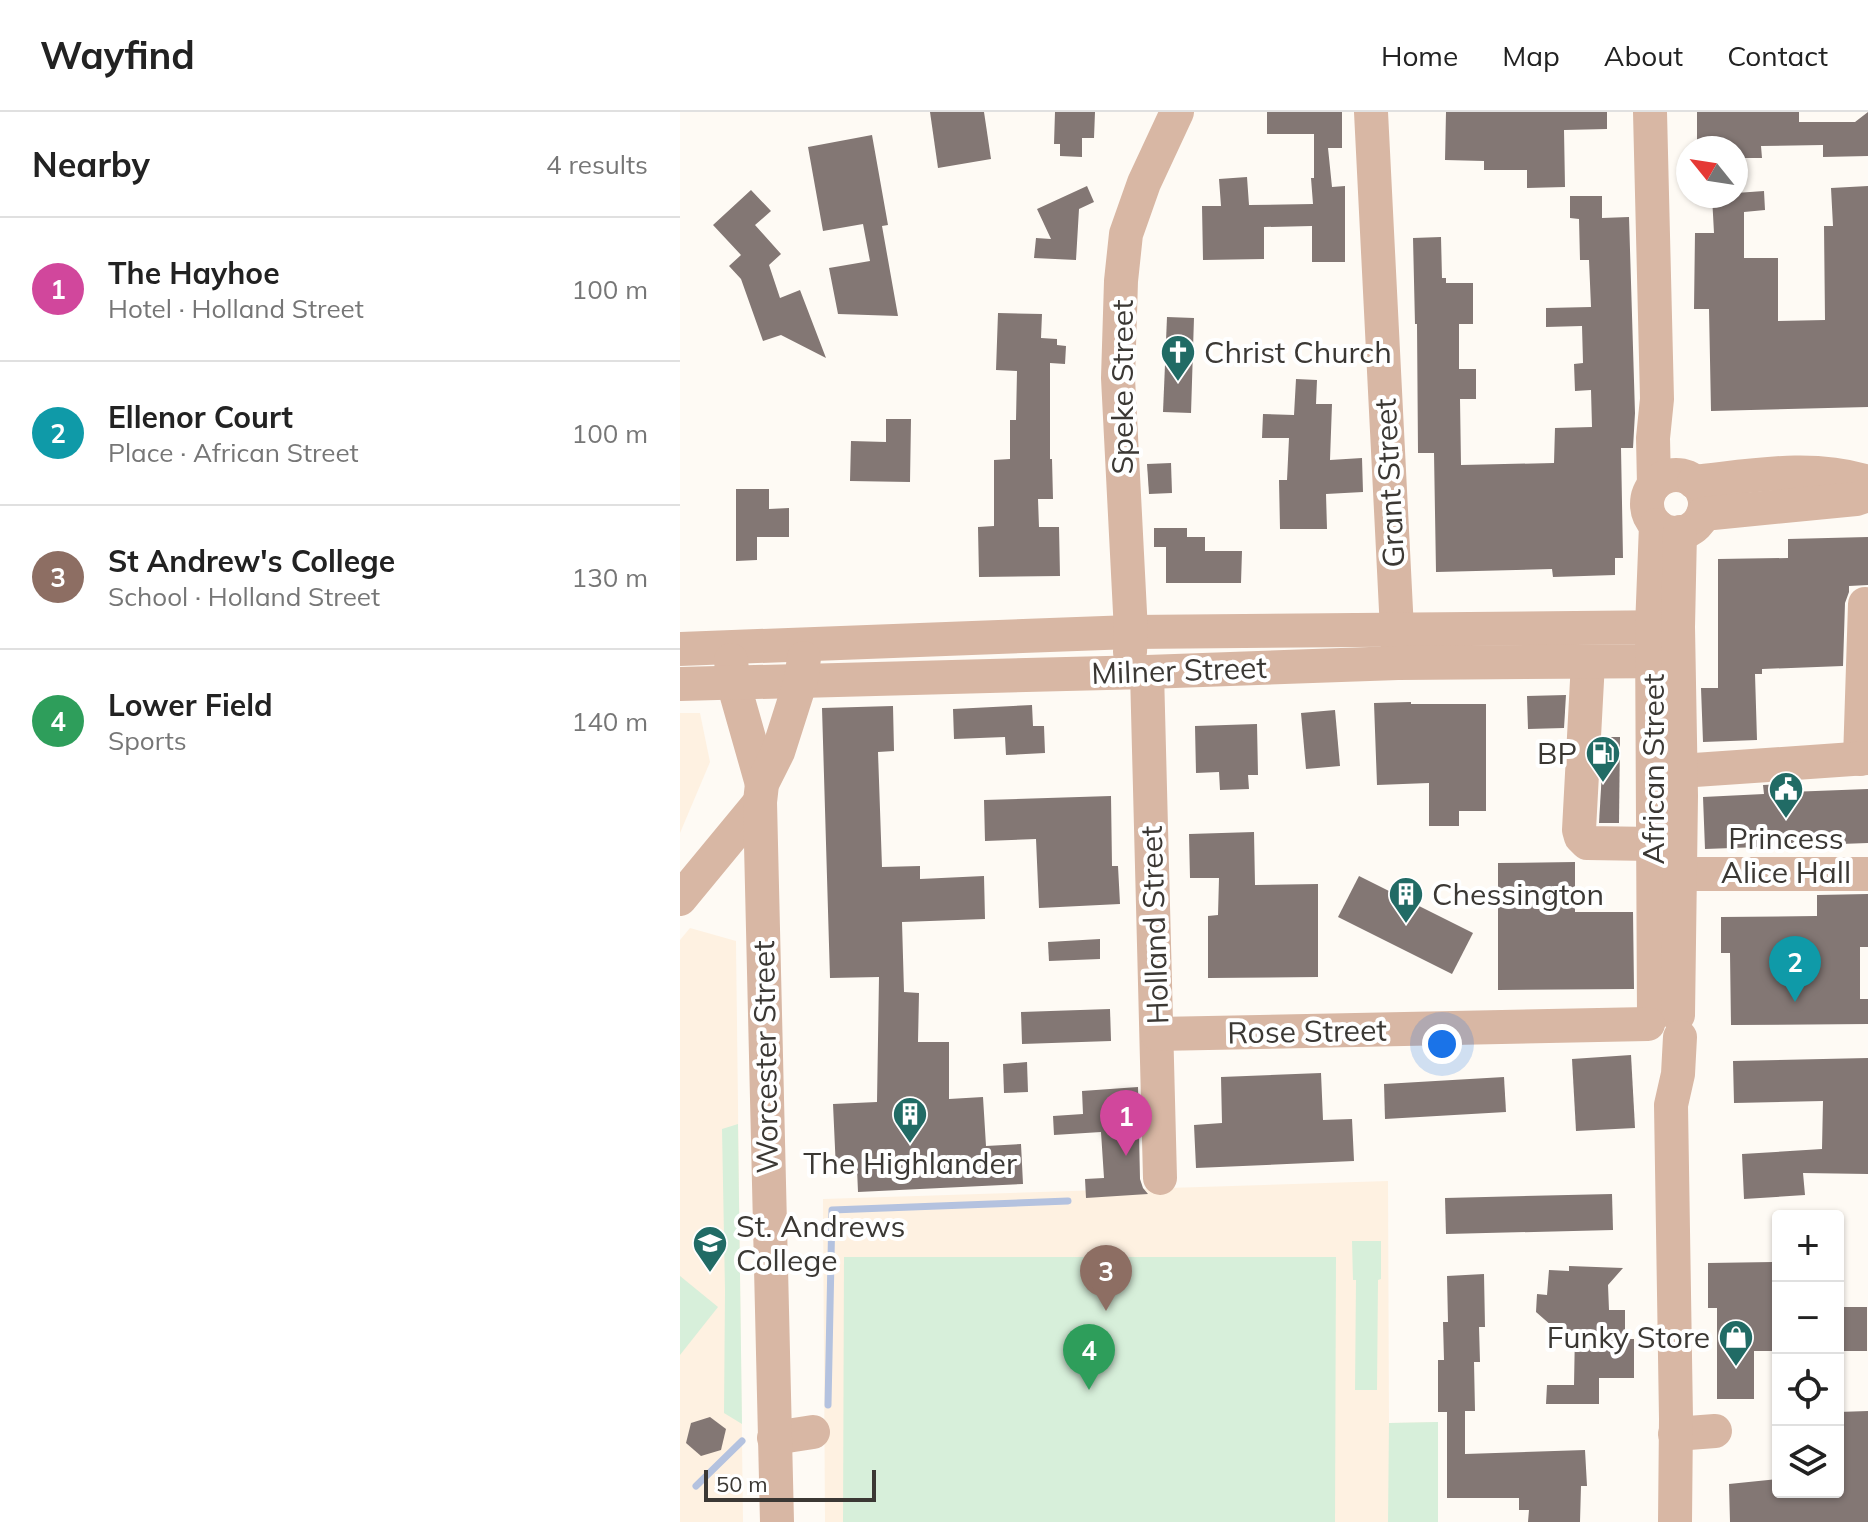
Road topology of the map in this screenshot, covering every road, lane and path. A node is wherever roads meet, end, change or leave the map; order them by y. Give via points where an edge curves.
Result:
1 (1177, 112) edge
2 (1371, 112) edge
3 (1650, 112) edge
4 (1868, 482) edge
5 (1868, 495) edge
6 (1678, 502) junction
7 (1865, 604) dead end
8 (1665, 627) junction
9 (1131, 632) junction
10 (807, 644) junction
11 (1398, 646) junction
12 (730, 647) junction
13 (680, 649) edge
14 (1588, 662) junction
15 (1666, 662) junction
16 (1138, 672) junction
17 (801, 680) junction
18 (733, 682) junction
19 (680, 684) edge
20 (1864, 758) edge
21 (1680, 771) junction
22 (761, 793) junction
23 (1654, 844) junction
24 (1680, 874) junction
25 (1868, 874) edge
26 (680, 899) edge
27 (1663, 1026) junction
28 (1157, 1034) junction
29 (1160, 1178) dead end
30 (1715, 1431) dead end
31 (813, 1432) dead end
32 (1675, 1434) junction
33 (774, 1438) junction
34 (777, 1522) edge
35 (1675, 1522) edge

1 - 9 street, Speke Street via 1126,234 1121,281 1118,378
2 - 11 street, Grant Street
3 - 6 street, African Street via 1657,399 1673,434
4 - 6 street via 1813,473 1770,474
5 - 6 street
6 - 8 street, African Street
7 - 20 street
8 - 11 street, Milner Street
8 - 15 street, African Street
9 - 10 street, Milner Street
9 - 11 street, Milner Street
9 - 16 street, Speke Street
10 - 12 street, Milner Street
10 - 17 street, Worcester Street
11 - 14 street, Milner Street
11 - 16 street, Milner Street
12 - 13 street, Milner Street
12 - 18 street, Worcester Street
14 - 15 street, Milner Street
14 - 23 street via 1581,837 1587,843
15 - 21 street, African Street
15 - 23 street, African Street
16 - 17 street, Milner Street
16 - 28 street, Holland Street
17 - 18 street, Milner Street
17 - 22 street, Worcester Street
18 - 19 street, Milner Street
18 - 22 street, Worcester Street
20 - 21 street
21 - 24 street, African Street
22 - 26 street
22 - 33 street, Worcester Street
23 - 27 street, African Street
24 - 25 street
24 - 27 street, African Street
27 - 28 street, Rose Street
27 - 32 street, African Street via 1678,1074 1671,1105
28 - 29 street, Holland Street
30 - 32 street
31 - 33 street
32 - 35 street, African Street
33 - 34 street, Worcester Street

